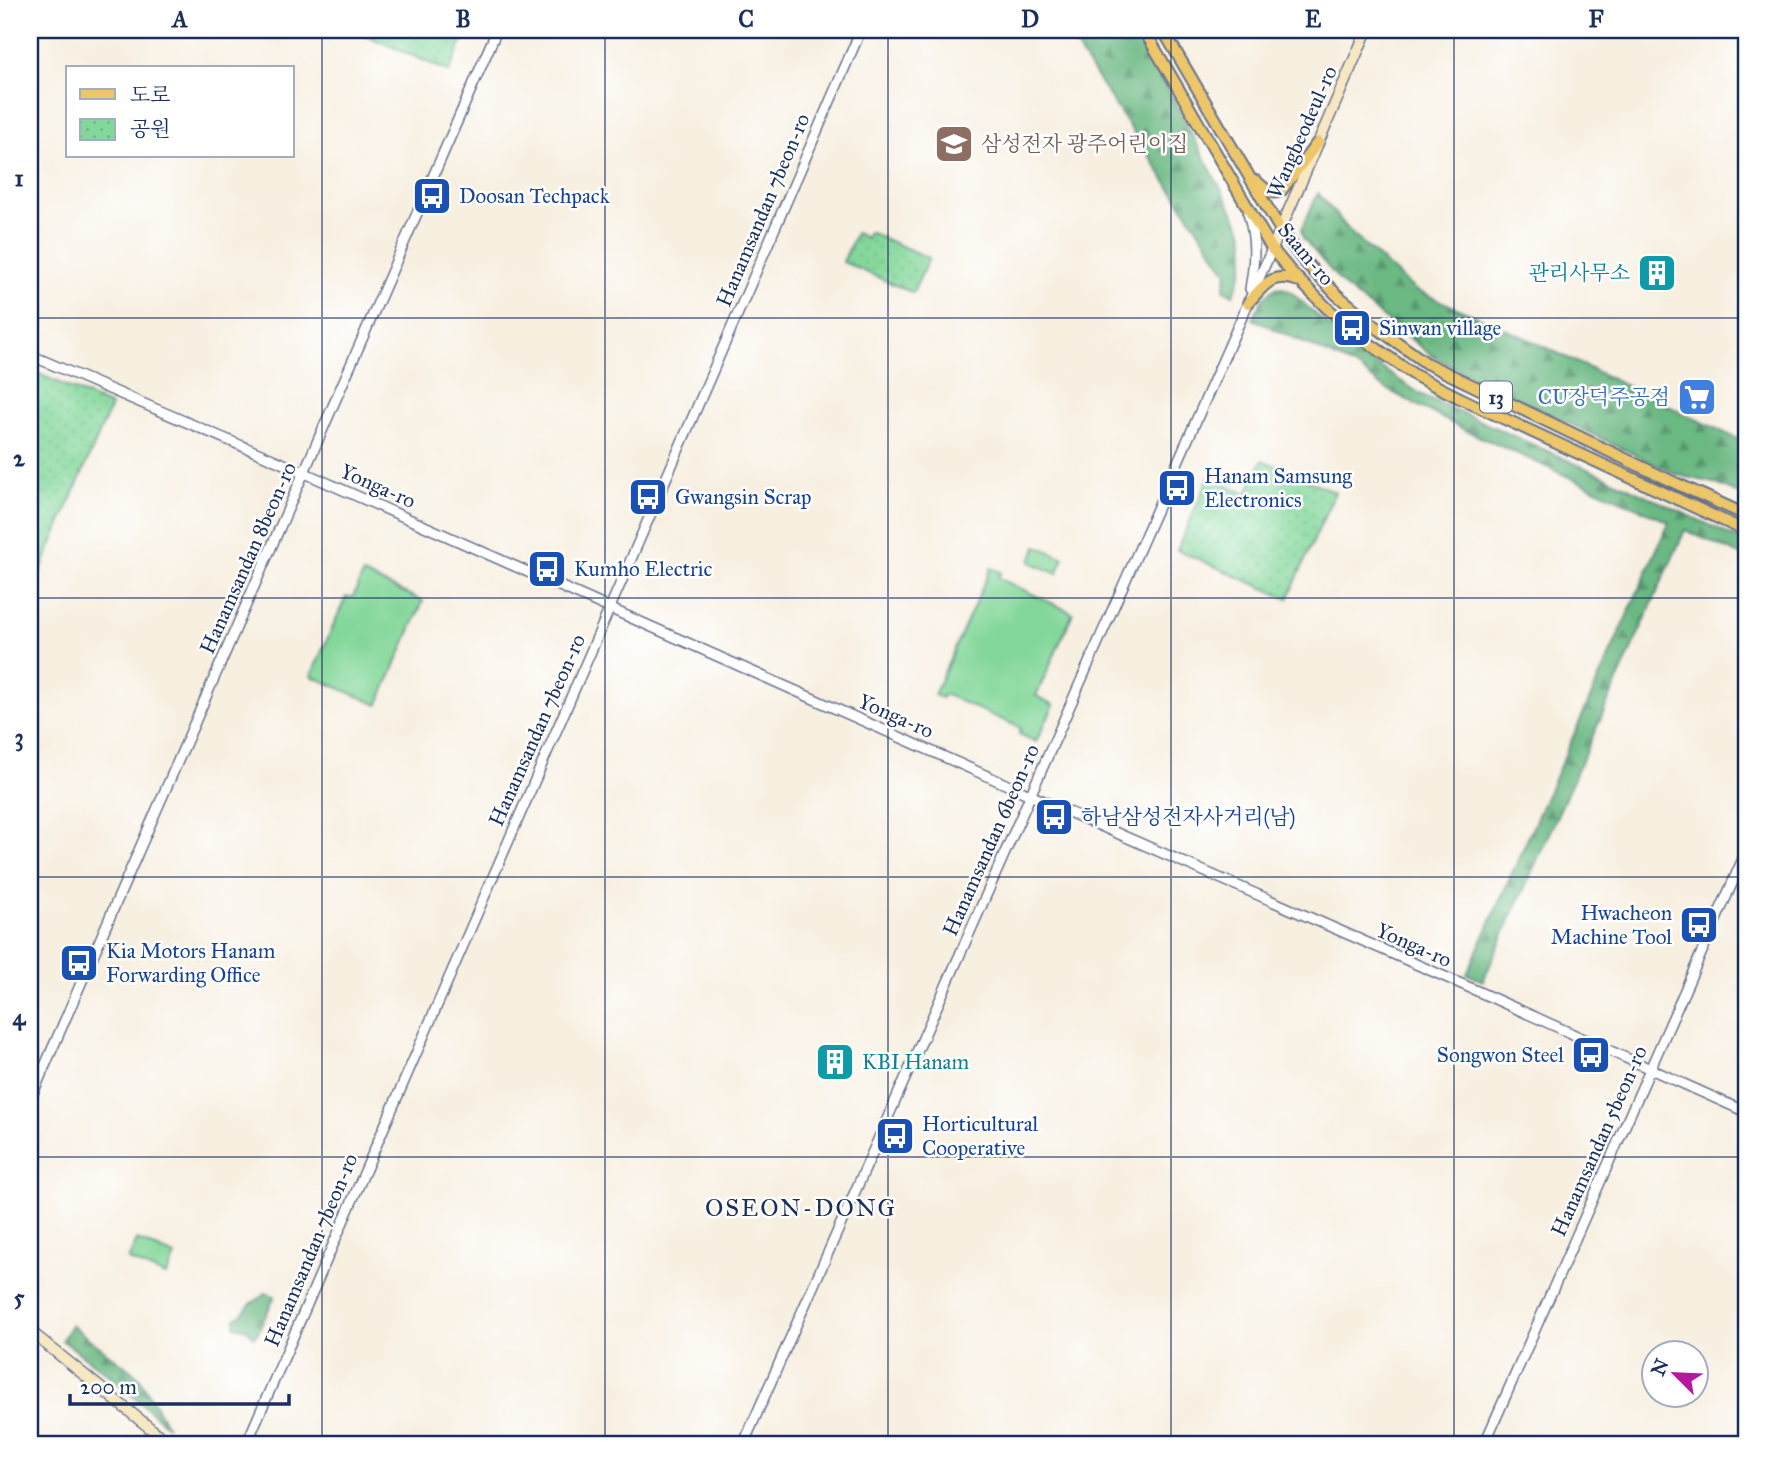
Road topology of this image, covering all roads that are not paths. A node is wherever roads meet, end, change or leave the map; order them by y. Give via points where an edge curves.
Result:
1 (497, 30) edge
2 (861, 30) edge
3 (1144, 30) edge
4 (1163, 30) edge
5 (1367, 30) edge
6 (1318, 142) junction
7 (1248, 175) junction
8 (1244, 202) junction
9 (1280, 229) junction
10 (1272, 249) junction
11 (1301, 282) junction
12 (1248, 303) junction
13 (30, 355) edge
14 (304, 473) junction
15 (1746, 515) edge
16 (1746, 531) edge
17 (610, 608) junction
18 (1030, 795) junction
19 (1746, 852) edge
20 (1649, 1069) junction
21 (30, 1100) edge
22 (1746, 1112) edge
23 (30, 1331) edge
24 (171, 1445) edge
25 (246, 1445) edge
26 (743, 1445) edge
27 (1484, 1445) edge

1 - 14 street, Hanamsandan 8beon-ro
2 - 17 street, Hanamsandan 7beon-ro
3 - 8 main road, Saam-ro / 13
4 - 7 main road, Saam-ro / 13
5 - 6 main road, Wangbeodeul-ro
6 - 7 main road via 1279,192 1267,191
6 - 9 main road, Wangbeodeul-ro
7 - 9 main road, Saam-ro / 13
8 - 10 main road, Saam-ro / 13
8 - 12 street via 1255,242
9 - 10 main road, Wangbeodeul-ro
9 - 15 main road, Saam-ro / 13 via 1337,295 1426,363
10 - 11 main road, Saam-ro / 13
10 - 12 street, Hanamsandan 6beon-ro
11 - 12 main road via 1273,278
11 - 16 main road, Saam-ro / 13 via 1370,344 1416,376
12 - 18 street, Hanamsandan 6beon-ro
13 - 14 street, Yonga-ro
14 - 17 street, Yonga-ro
14 - 21 street, Hanamsandan 8beon-ro
17 - 18 street, Yonga-ro
17 - 25 street, Hanamsandan 7beon-ro
18 - 20 street, Yonga-ro
18 - 26 street, Hanamsandan 6beon-ro
19 - 20 street, Hanamsandan 5beon-ro
20 - 22 street, Yonga-ro
20 - 27 street, Hanamsandan 5beon-ro
23 - 24 main road

